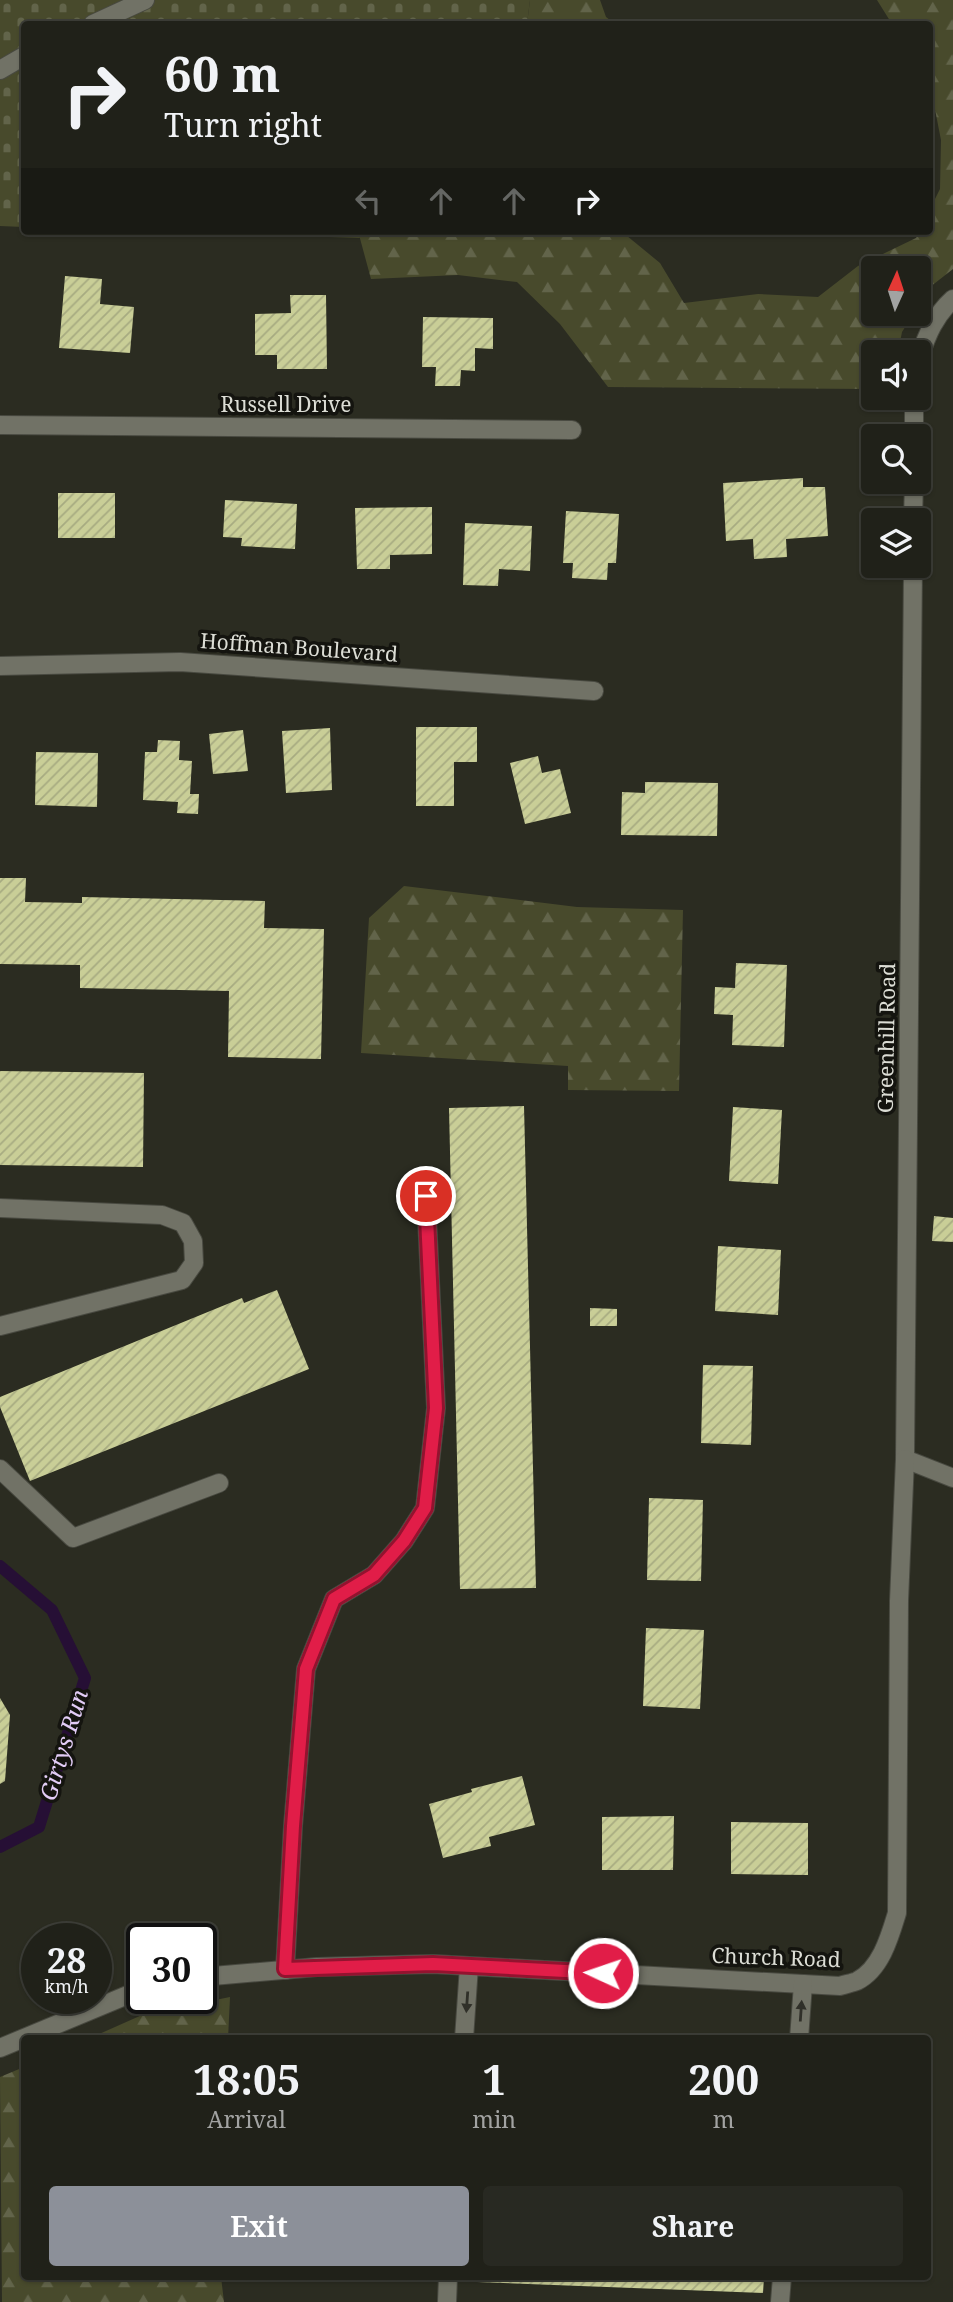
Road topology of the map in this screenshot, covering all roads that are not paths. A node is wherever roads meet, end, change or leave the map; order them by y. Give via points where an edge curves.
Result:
1 (145, 0) edge
2 (100, 21) edge
3 (21, 58) edge
4 (0, 70) edge
5 (953, 299) edge
6 (925, 340) edge
7 (0, 425) edge
8 (572, 430) dead end
9 (913, 578) edge
10 (0, 666) edge
11 (594, 691) dead end
12 (426, 1196) dead end
13 (0, 1208) edge
14 (0, 1326) edge
15 (905, 1459) junction
16 (0, 1469) edge
17 (953, 1478) edge
18 (219, 1483) dead end
19 (469, 1966) junction
20 (285, 1969) junction
21 (217, 1975) edge
22 (803, 1984) junction
23 (126, 1996) edge
24 (31, 2035) edge
25 (464, 2035) edge
26 (799, 2035) edge
27 (21, 2039) edge
28 (0, 2048) edge
29 (448, 2280) edge
30 (782, 2280) edge
31 (447, 2302) edge
32 (780, 2302) edge

1 - 2 street
3 - 4 street
5 - 6 street via 941,310
7 - 8 street, Russell Drive
9 - 15 street, Greenhill Road
10 - 11 street, Hoffman Boulevard via 180,662
12 - 20 street via 436,1408 425,1508 374,1575 334,1599 306,1669
13 - 14 street via 162,1215 183,1223 194,1241 194,1263 182,1280
15 - 17 street
15 - 22 street, Church Road via 897,1913 888,1942 858,1981 841,1986
16 - 18 street via 74,1538
19 - 20 street, Church Road
19 - 22 street, Church Road
19 -> 25 street
20 - 21 street, Church Road
26 -> 22 street
23 - 24 street
27 - 28 street
29 - 31 street
30 - 32 street

